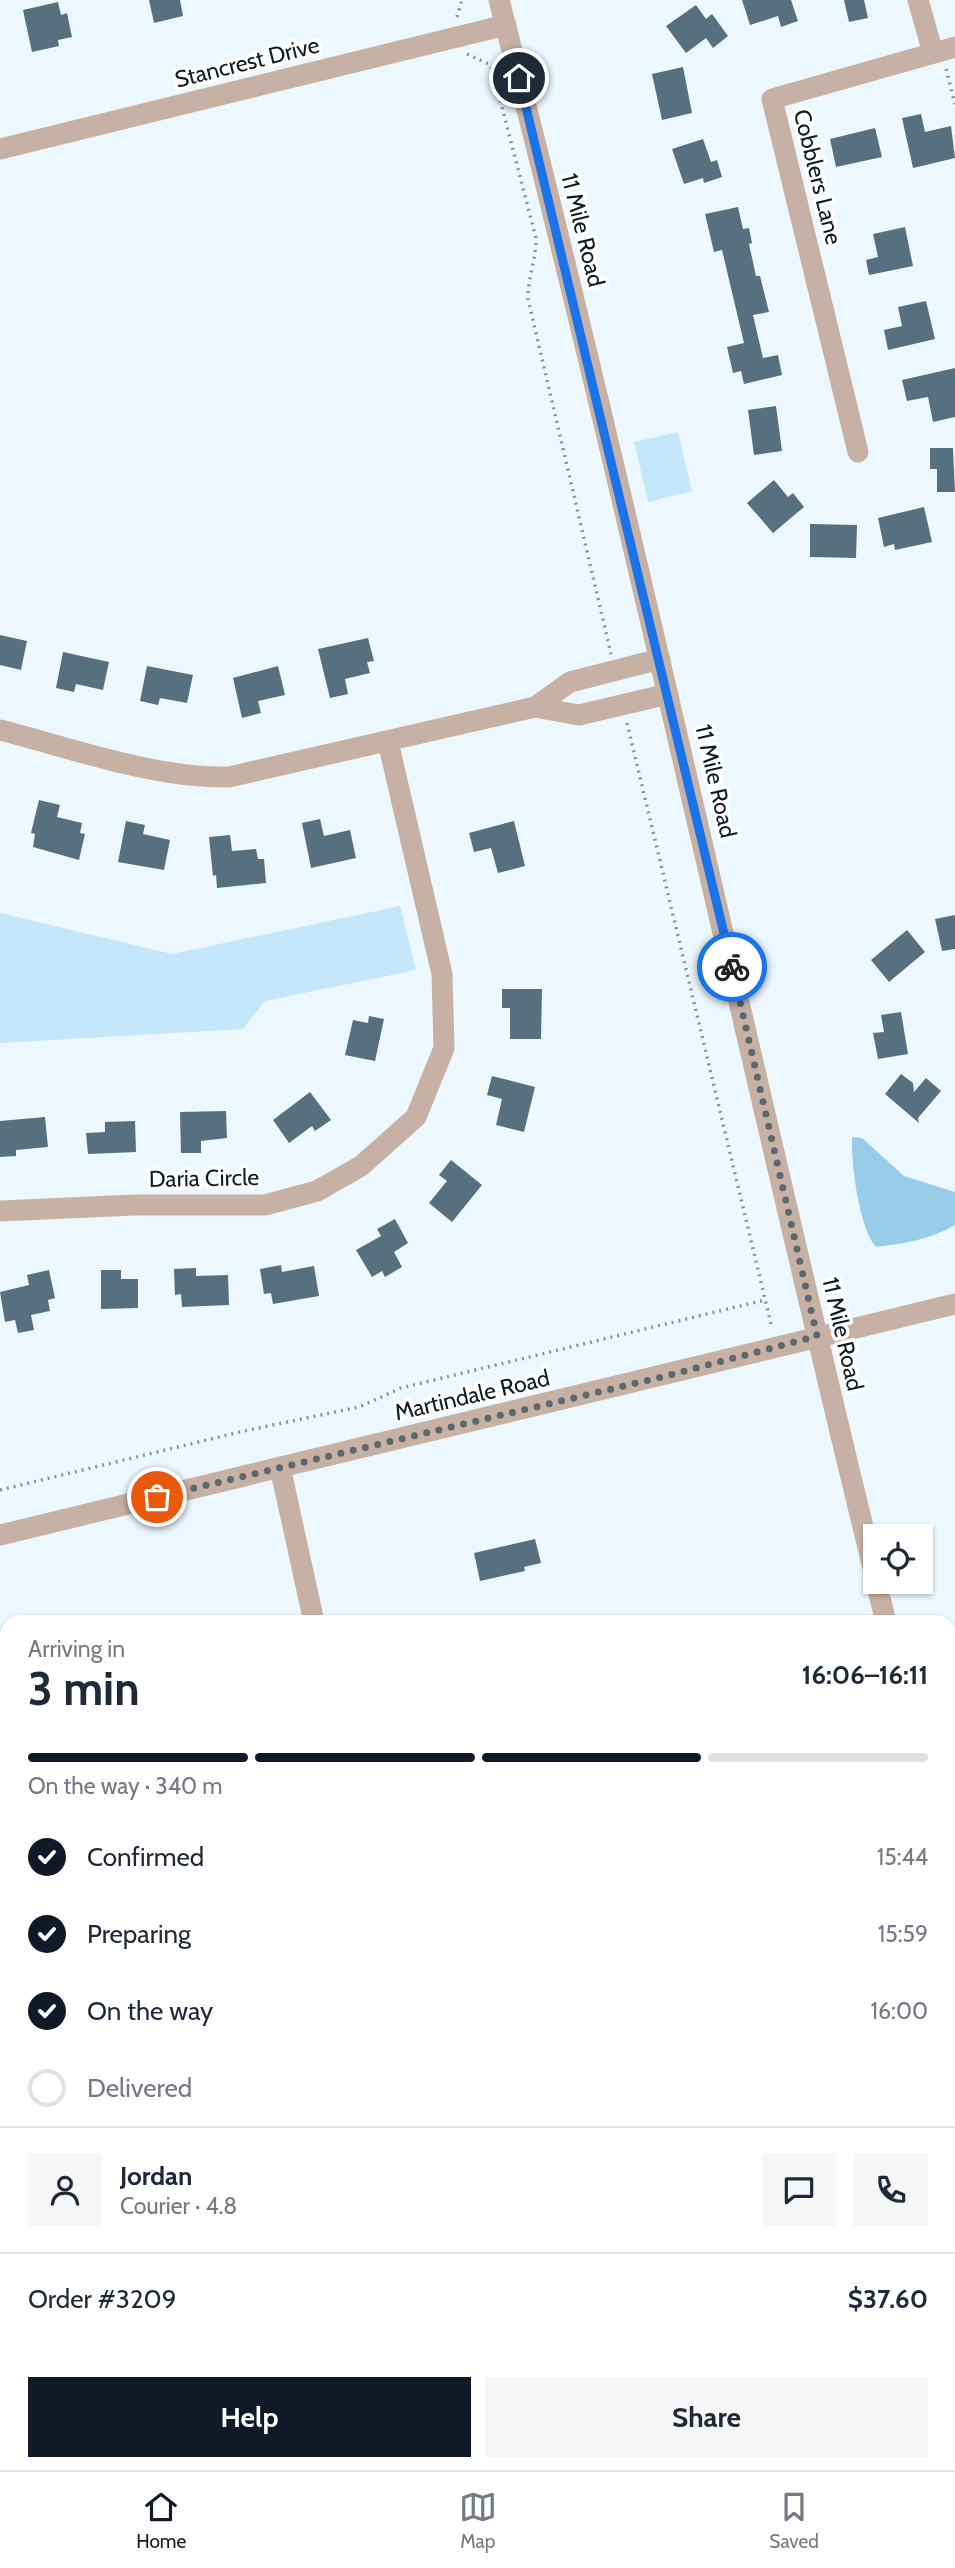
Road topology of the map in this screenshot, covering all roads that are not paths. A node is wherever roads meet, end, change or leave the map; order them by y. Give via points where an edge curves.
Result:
1 (499, 0) edge
2 (918, 0) edge
3 (506, 26) junction
4 (943, 50) edge
5 (0, 149) edge
6 (858, 452) dead end
7 (660, 659) junction
8 (668, 694) junction
9 (536, 708) junction
10 (0, 730) edge
11 (388, 743) junction
12 (0, 1211) edge
13 (955, 1304) edge
14 (817, 1336) junction
15 (280, 1467) junction
16 (863, 1526) edge
17 (0, 1535) edge
18 (879, 1594) edge
19 (312, 1615) edge
20 (884, 1615) edge

1 - 3 street, 11 Mile Road
2 - 4 street
3 - 5 street, Stancrest Drive
3 - 7 street, 11 Mile Road
4 - 6 street, Cobblers Lane via 772,99
7 - 8 street, 11 Mile Road
7 - 9 street via 570,682
8 - 9 street via 579,715
8 - 14 street, 11 Mile Road
9 - 11 street
10 - 11 street via 142,767 212,778 249,775
11 - 12 street, Daria Circle via 442,974 444,1048 416,1117 361,1166 317,1191 265,1205
13 - 14 street, Martindale Road
14 - 15 street, Martindale Road
14 - 16 street, 11 Mile Road
15 - 17 street, Martindale Road
15 - 19 street
18 - 20 street

